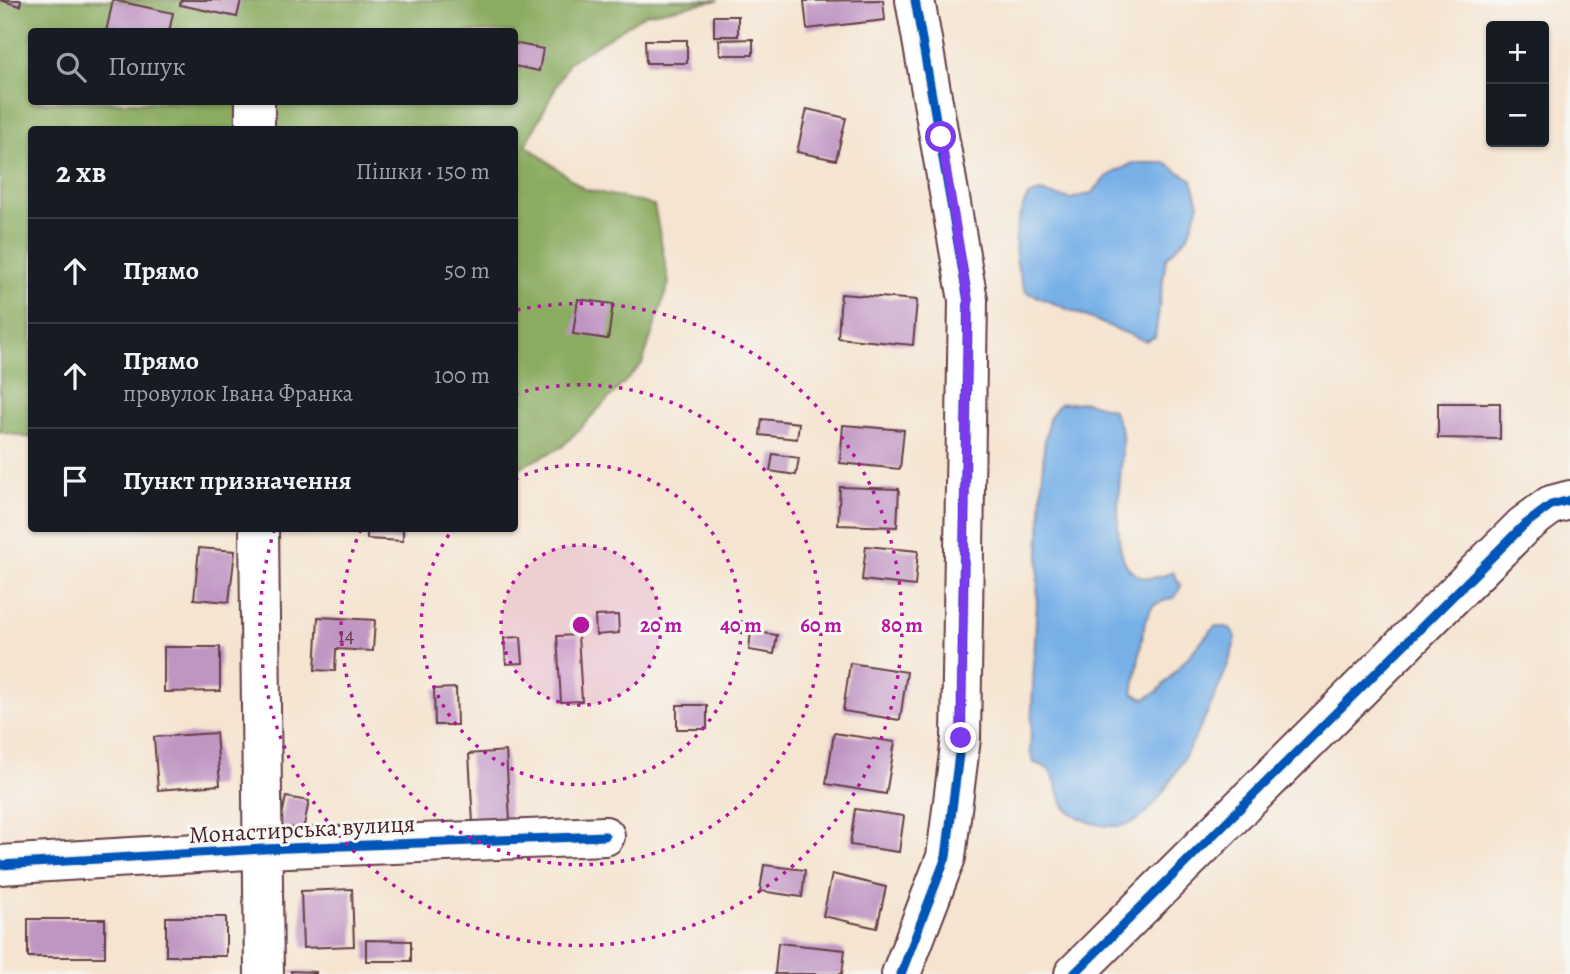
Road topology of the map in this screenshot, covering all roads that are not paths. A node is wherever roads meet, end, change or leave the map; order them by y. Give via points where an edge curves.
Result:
1 (915, 0) edge
2 (255, 105) edge
3 (255, 126) edge
4 (1570, 500) edge
5 (259, 532) edge
6 (605, 836) dead end
7 (263, 849) junction
8 (0, 865) edge
9 (264, 974) edge
10 (901, 974) edge
11 (1074, 974) edge

1 - 10 street via 968,300 961,738 946,857
2 - 3 street
4 - 11 street via 1551,505 1523,526
5 - 7 street
6 - 7 street, Монастирська вулиця
7 - 8 street, Монастирська вулиця
7 - 9 street

